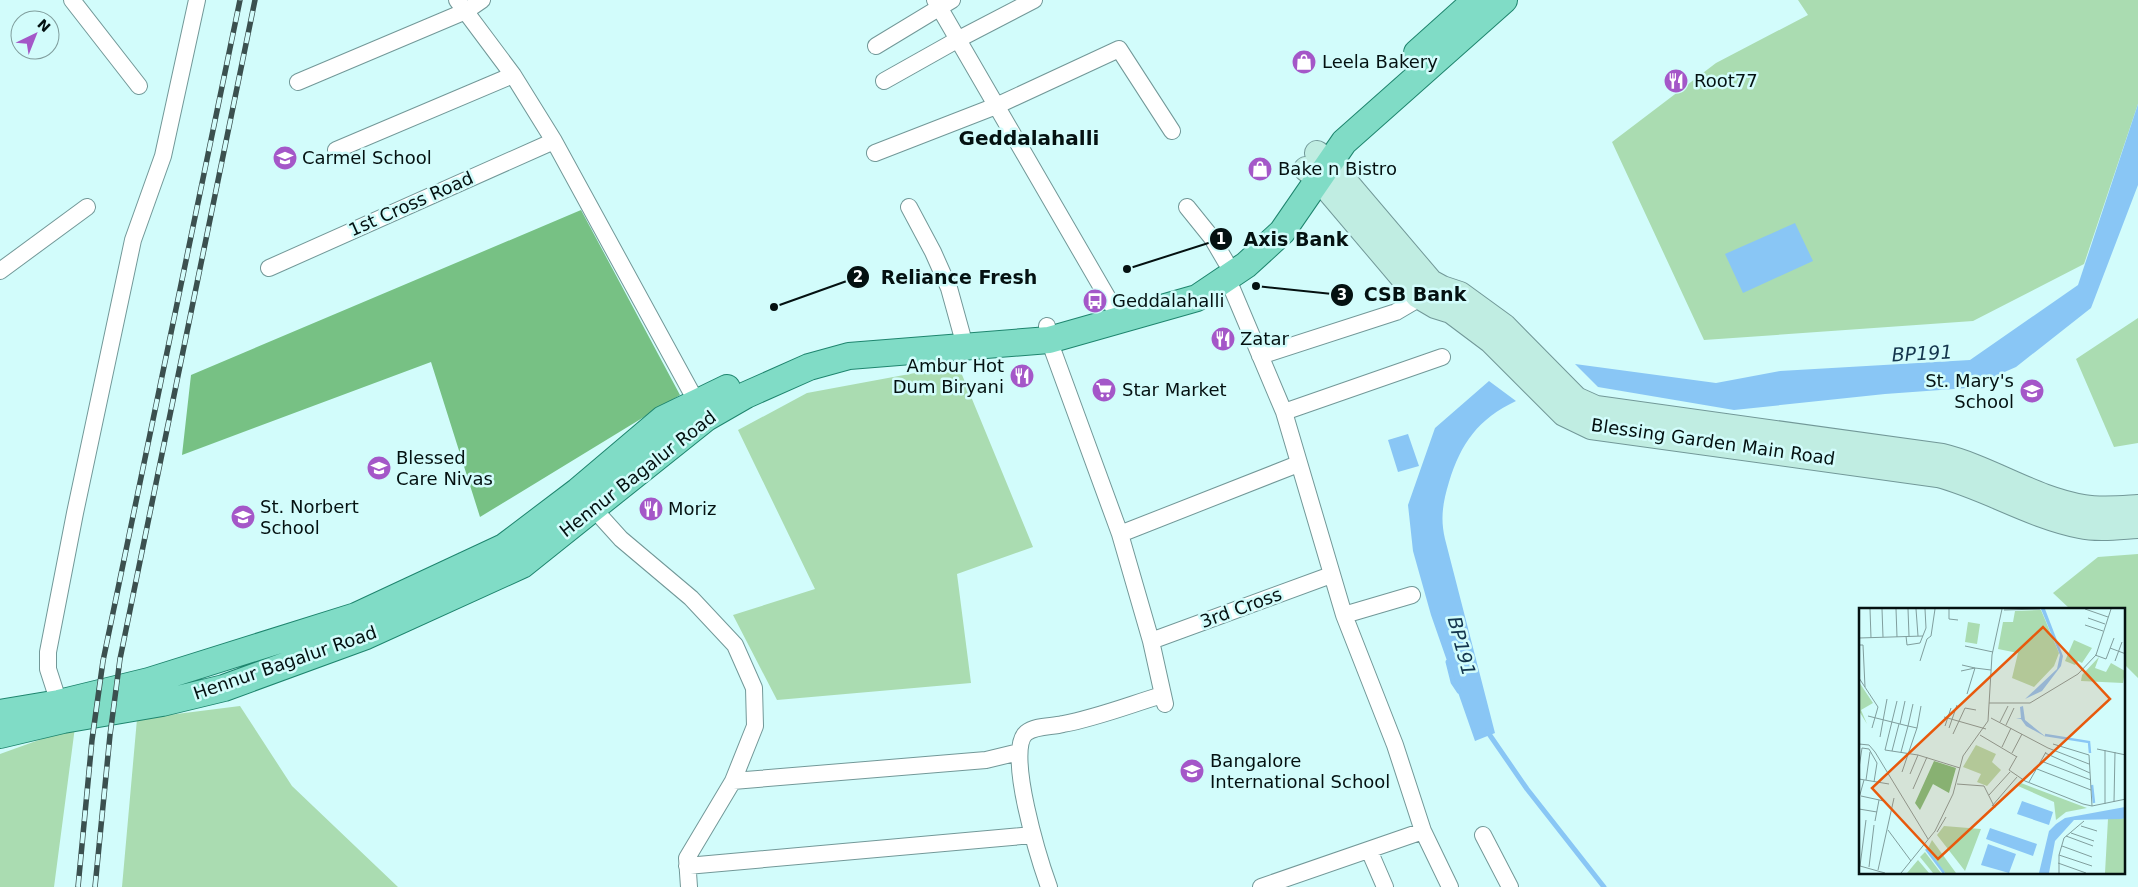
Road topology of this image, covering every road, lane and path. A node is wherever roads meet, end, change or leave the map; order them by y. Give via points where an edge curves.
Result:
1 (72, 0) edge
2 (197, 0) edge
3 (482, 0) edge
4 (1034, 0) edge
5 (1476, 0) edge
6 (1504, 0) edge
7 (942, 2) edge
8 (461, 5) edge
9 (957, 40) junction
10 (876, 46) dead end
11 (513, 75) junction
12 (884, 81) dead end
13 (298, 82) dead end
14 (139, 86) dead end
15 (996, 106) junction
16 (1172, 131) dead end
17 (554, 141) junction
18 (336, 150) dead end
19 (875, 153) dead end
20 (1318, 166) junction
21 (87, 207) dead end
22 (908, 207) dead end
23 (1187, 208) dead end
24 (269, 268) dead end
25 (1227, 270) junction
26 (0, 271) edge
27 (1413, 302) dead end
28 (1117, 314) junction
29 (1048, 333) junction
30 (962, 335) junction
31 (1260, 356) junction
32 (1442, 358) dead end
33 (1555, 391) junction
34 (701, 410) junction
35 (1284, 412) junction
36 (1298, 464) junction
37 (592, 507) junction
38 (2138, 507) edge
39 (2138, 526) edge
40 (1120, 534) junction
41 (1331, 576) junction
42 (1412, 595) dead end
43 (1344, 614) junction
44 (1151, 641) junction
45 (59, 703) junction
46 (0, 713) edge
47 (0, 735) edge
48 (1019, 752) junction
49 (733, 781) junction
50 (1423, 832) junction
51 (1033, 835) junction
52 (1483, 835) dead end
53 (1369, 850) junction
54 (687, 866) junction
55 (1295, 882) edge
56 (689, 887) edge
57 (1049, 887) edge
58 (1261, 887) edge
59 (1385, 887) edge
60 (1450, 887) edge
61 (1510, 887) edge

1 - 14 street
2 - 45 street via 163,156 133,240 75,513 48,652 48,669
3 - 8 street
4 - 9 street
5 - 20 main road, Hennur Bagalur Road via 1332,130
6 - 20 main road, Hennur Bagalur Road
7 - 9 street
7 - 10 street
8 - 11 street
8 - 13 street
9 - 12 street
9 - 15 street
11 - 17 street
11 - 18 street
15 - 16 street via 1119,49
15 - 19 street
15 - 28 street
17 - 24 street, 1st Cross Road
17 - 34 street
20 - 25 main road, Hennur Bagalur Road
20 - 33 main road, Blessing Garden Main Road via 1432,282 1460,294 1504,326 1535,371
21 - 26 street
22 - 30 street via 949,288
23 - 25 street via 1212,238
25 - 28 main road, Hennur Bagalur Road
25 - 31 street
27 - 31 street via 1396,312
28 - 29 main road, Hennur Bagalur Road
29 - 30 main road, Hennur Bagalur Road
29 - 34 main road, Hennur Bagalur Road via 849,356 809,367 746,395
29 - 40 street
30 - 34 main road, Hennur Bagalur Road via 844,341 803,353
31 - 35 street
32 - 35 street
33 - 38 main road, Blessing Garden Main Road via 1596,408 1932,454 1966,463 2046,497 2084,507
33 - 39 main road, Blessing Garden Main Road via 1564,414 1591,427 1938,474 2040,515 2082,527
34 - 37 main road, Hennur Bagalur Road
34 - 45 main road, Hennur Bagalur Road via 664,419 504,547 356,616 149,681
35 - 36 street
36 - 40 street
36 - 41 street
37 - 47 main road, Hennur Bagalur Road via 522,565 366,636 224,688
37 - 49 street via 621,539 691,598 735,645 754,688 755,726
40 - 44 street
41 - 43 street
41 - 44 street, 3rd Cross
42 - 43 street
43 - 50 street via 1395,745
44 - 48 street via 1163,699 1029,731 1023,737
45 - 46 main road, Hennur Bagalur Road
48 - 49 street via 986,760
48 - 51 street
49 - 54 street via 687,858
50 - 53 street
50 - 60 street
51 - 54 street
51 - 57 street
52 - 61 street
53 - 55 street
53 - 59 street
54 - 56 street
55 - 58 street

